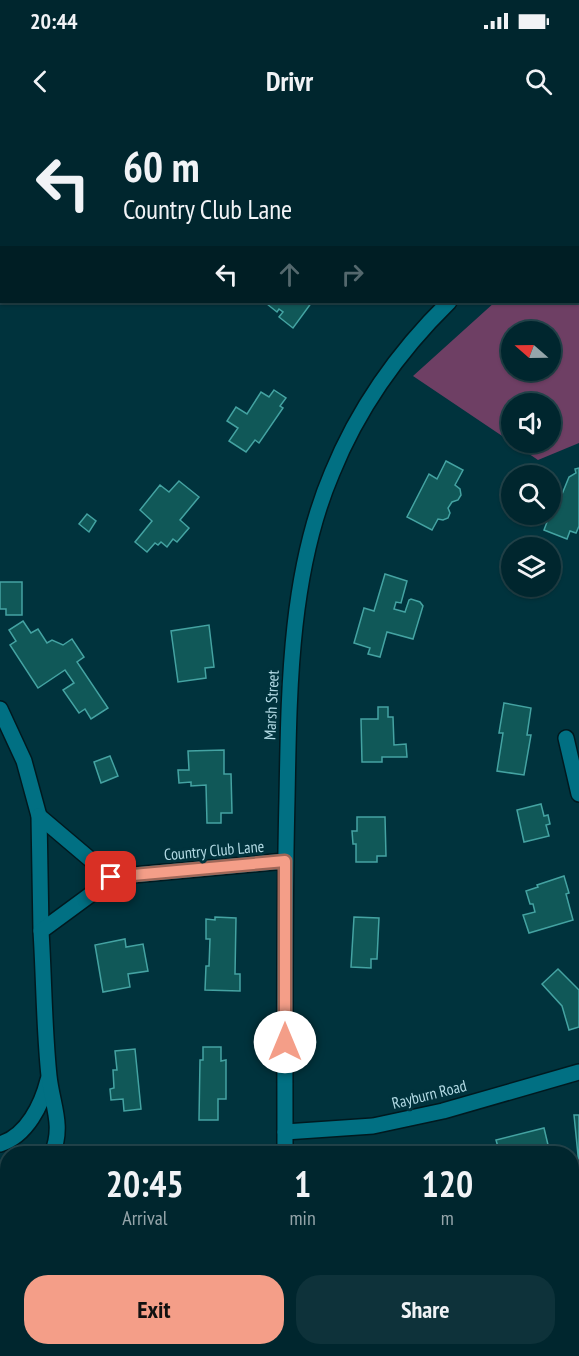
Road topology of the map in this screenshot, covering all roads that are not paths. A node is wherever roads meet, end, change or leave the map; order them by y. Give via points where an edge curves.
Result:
1 (448, 303) edge
2 (0, 709) edge
3 (566, 738) dead end
4 (579, 794) edge
5 (39, 816) junction
6 (285, 861) junction
7 (111, 877) junction
8 (41, 931) junction
9 (579, 1072) edge
10 (49, 1077) junction
11 (285, 1132) junction
12 (0, 1144) edge
13 (55, 1146) edge
14 (285, 1146) edge

1 - 6 street, Marsh Street via 412,341 376,390 344,447 321,504 305,566 293,645
2 - 5 street via 24,761
3 - 4 street
5 - 7 street
5 - 8 street
6 - 7 street, Country Club Lane
6 - 11 street, Marsh Street
7 - 8 street
8 - 10 street
9 - 11 street, Rayburn Road via 408,1119 373,1126
10 - 12 street via 45,1094 28,1123
10 - 13 street via 59,1127
11 - 14 street, Marsh Street

